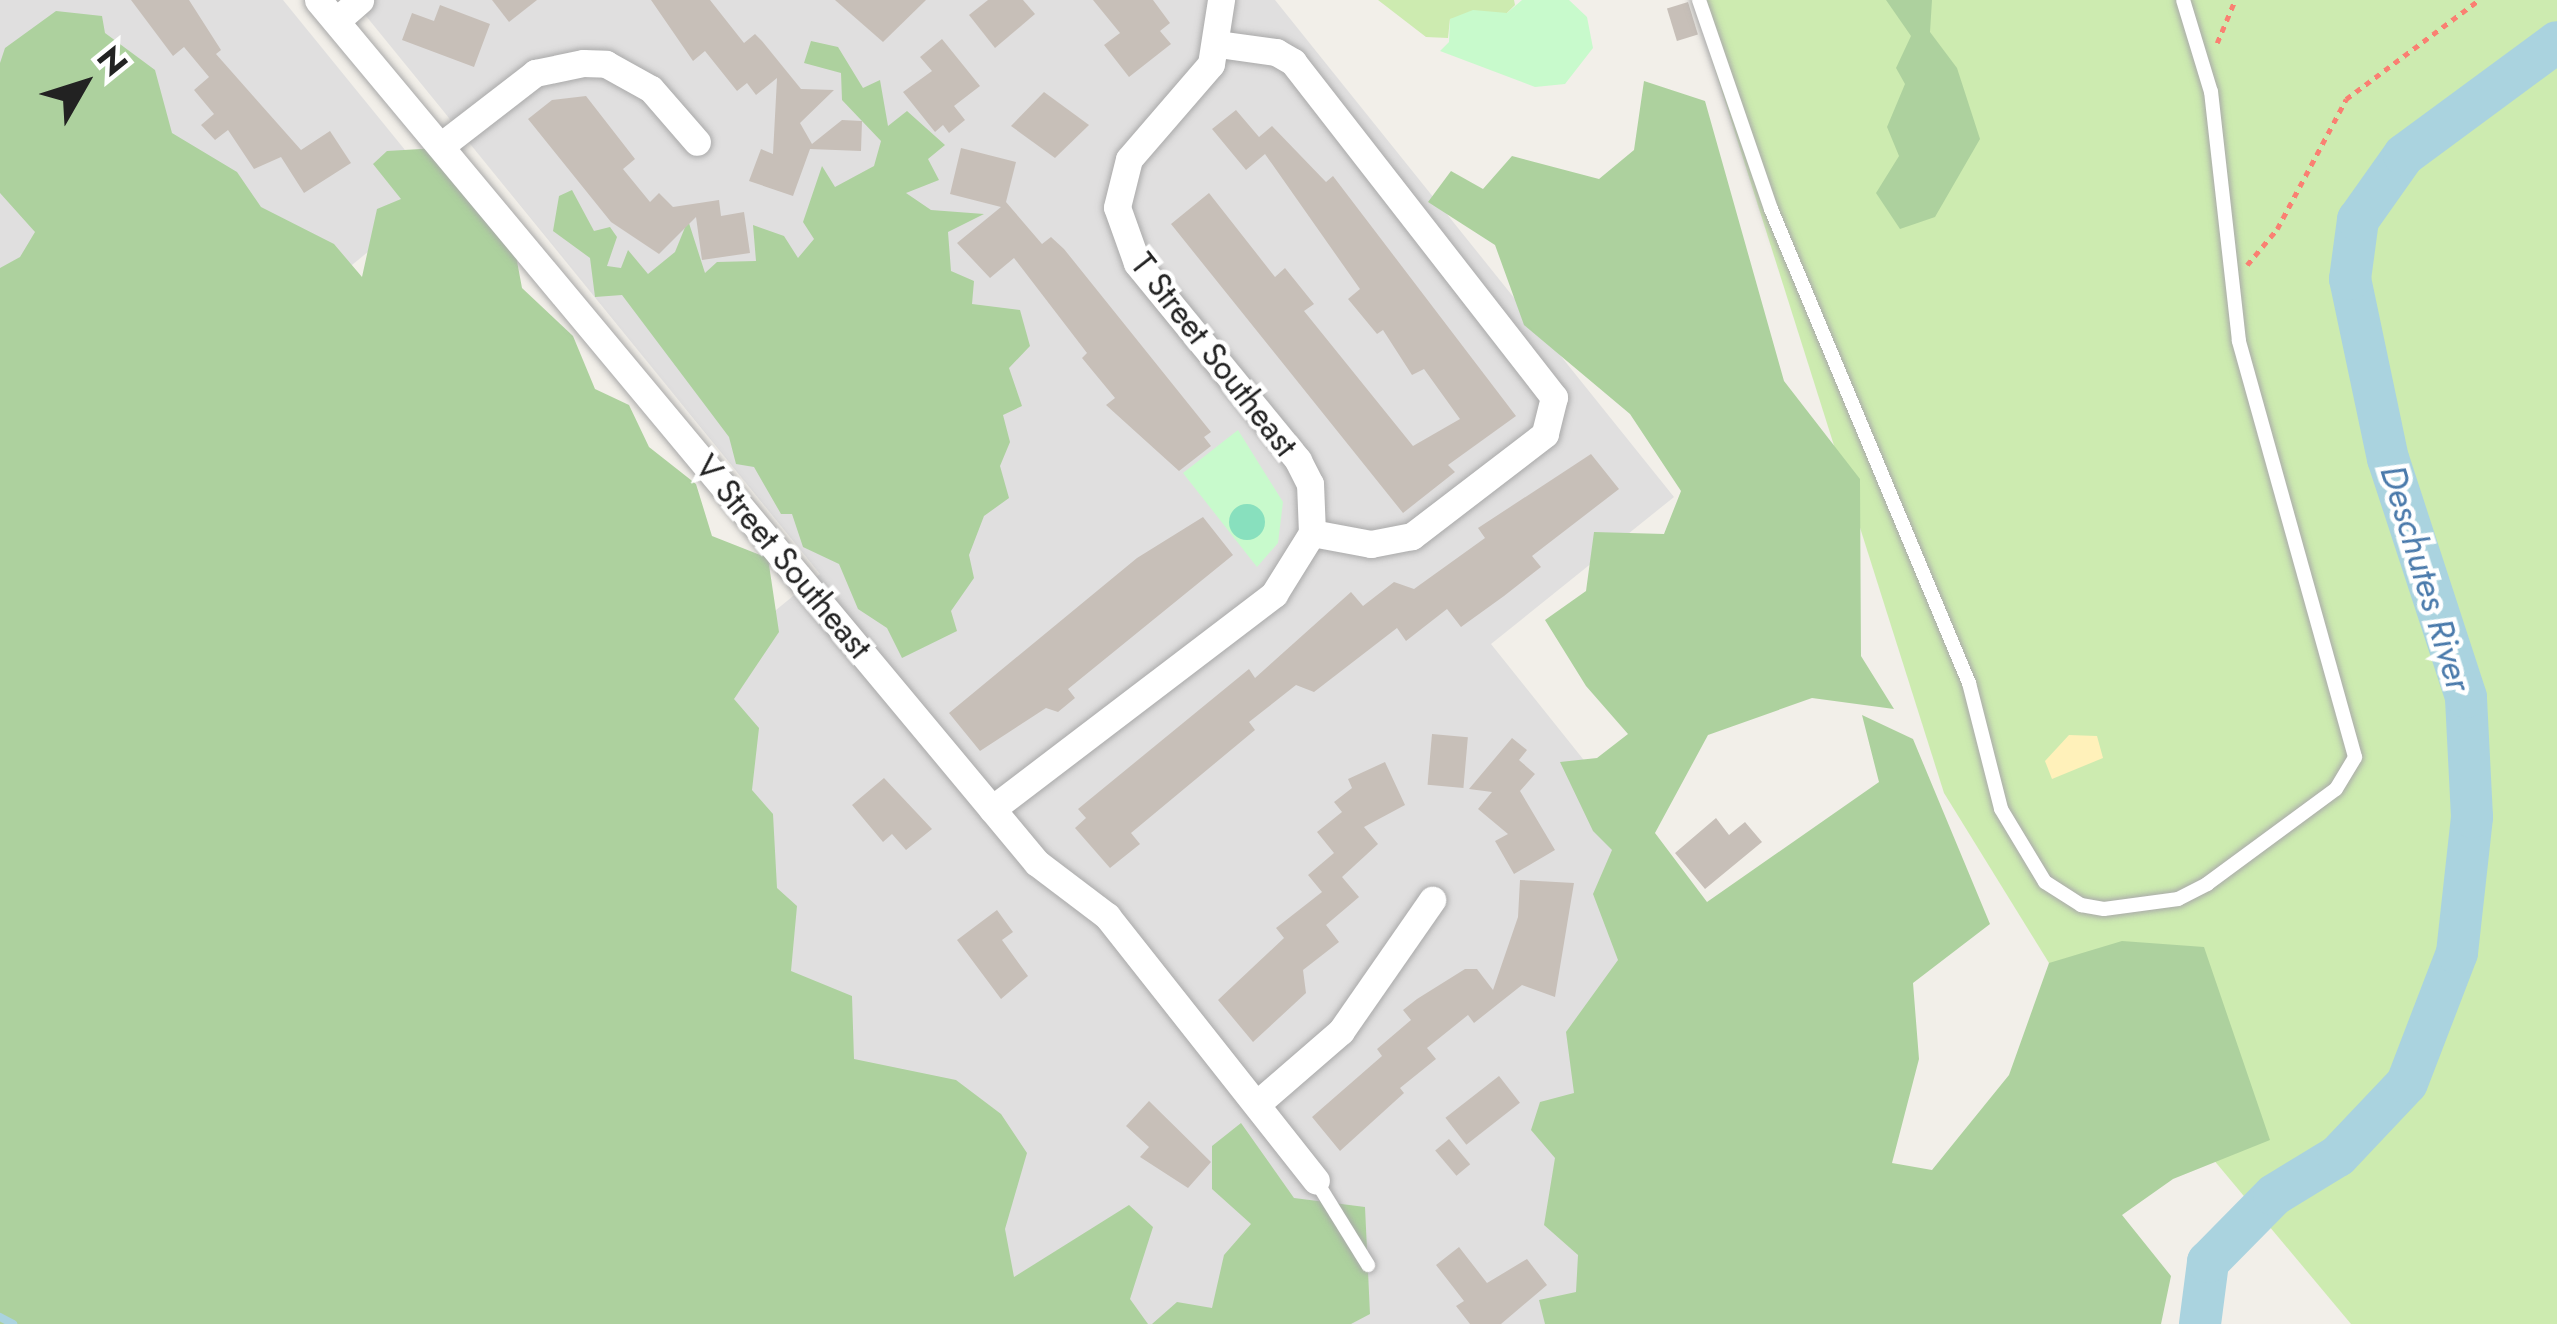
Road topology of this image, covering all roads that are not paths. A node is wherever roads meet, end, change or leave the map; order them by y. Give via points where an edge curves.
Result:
1 (360, 0) edge
2 (1221, 0) edge
3 (1699, 0) edge
4 (2183, 0) edge
5 (327, 10) edge
6 (1218, 44) junction
7 (697, 142) dead end
8 (442, 145) junction
9 (1312, 533) junction
10 (992, 809) junction
11 (1432, 900) dead end
12 (1258, 1103) junction
13 (1316, 1181) joint
14 (1368, 1265) dead end

1 - 5 street
2 - 6 street, T Street Southeast
3 - 4 lane via 1771,209 1969,683 2001,808 2028,864 2080,905 2137,908 2178,898 2352,775 2356,740 2274,481 2229,282 2209,78
5 - 8 street, V Street Southeast
6 - 9 street, T Street Southeast via 1202,82 1129,159 1117,207 1137,262 1298,460 1310,484
6 - 9 street via 1293,62 1554,397 1545,434 1412,536 1371,544
7 - 8 street via 651,89 606,64 583,63 535,73
8 - 10 street, V Street Southeast
9 - 10 street via 1274,594
10 - 12 street, V Street Southeast via 1037,863 1106,916
11 - 12 street via 1341,1031
12 - 13 street, V Street Southeast
13 - 14 lane

